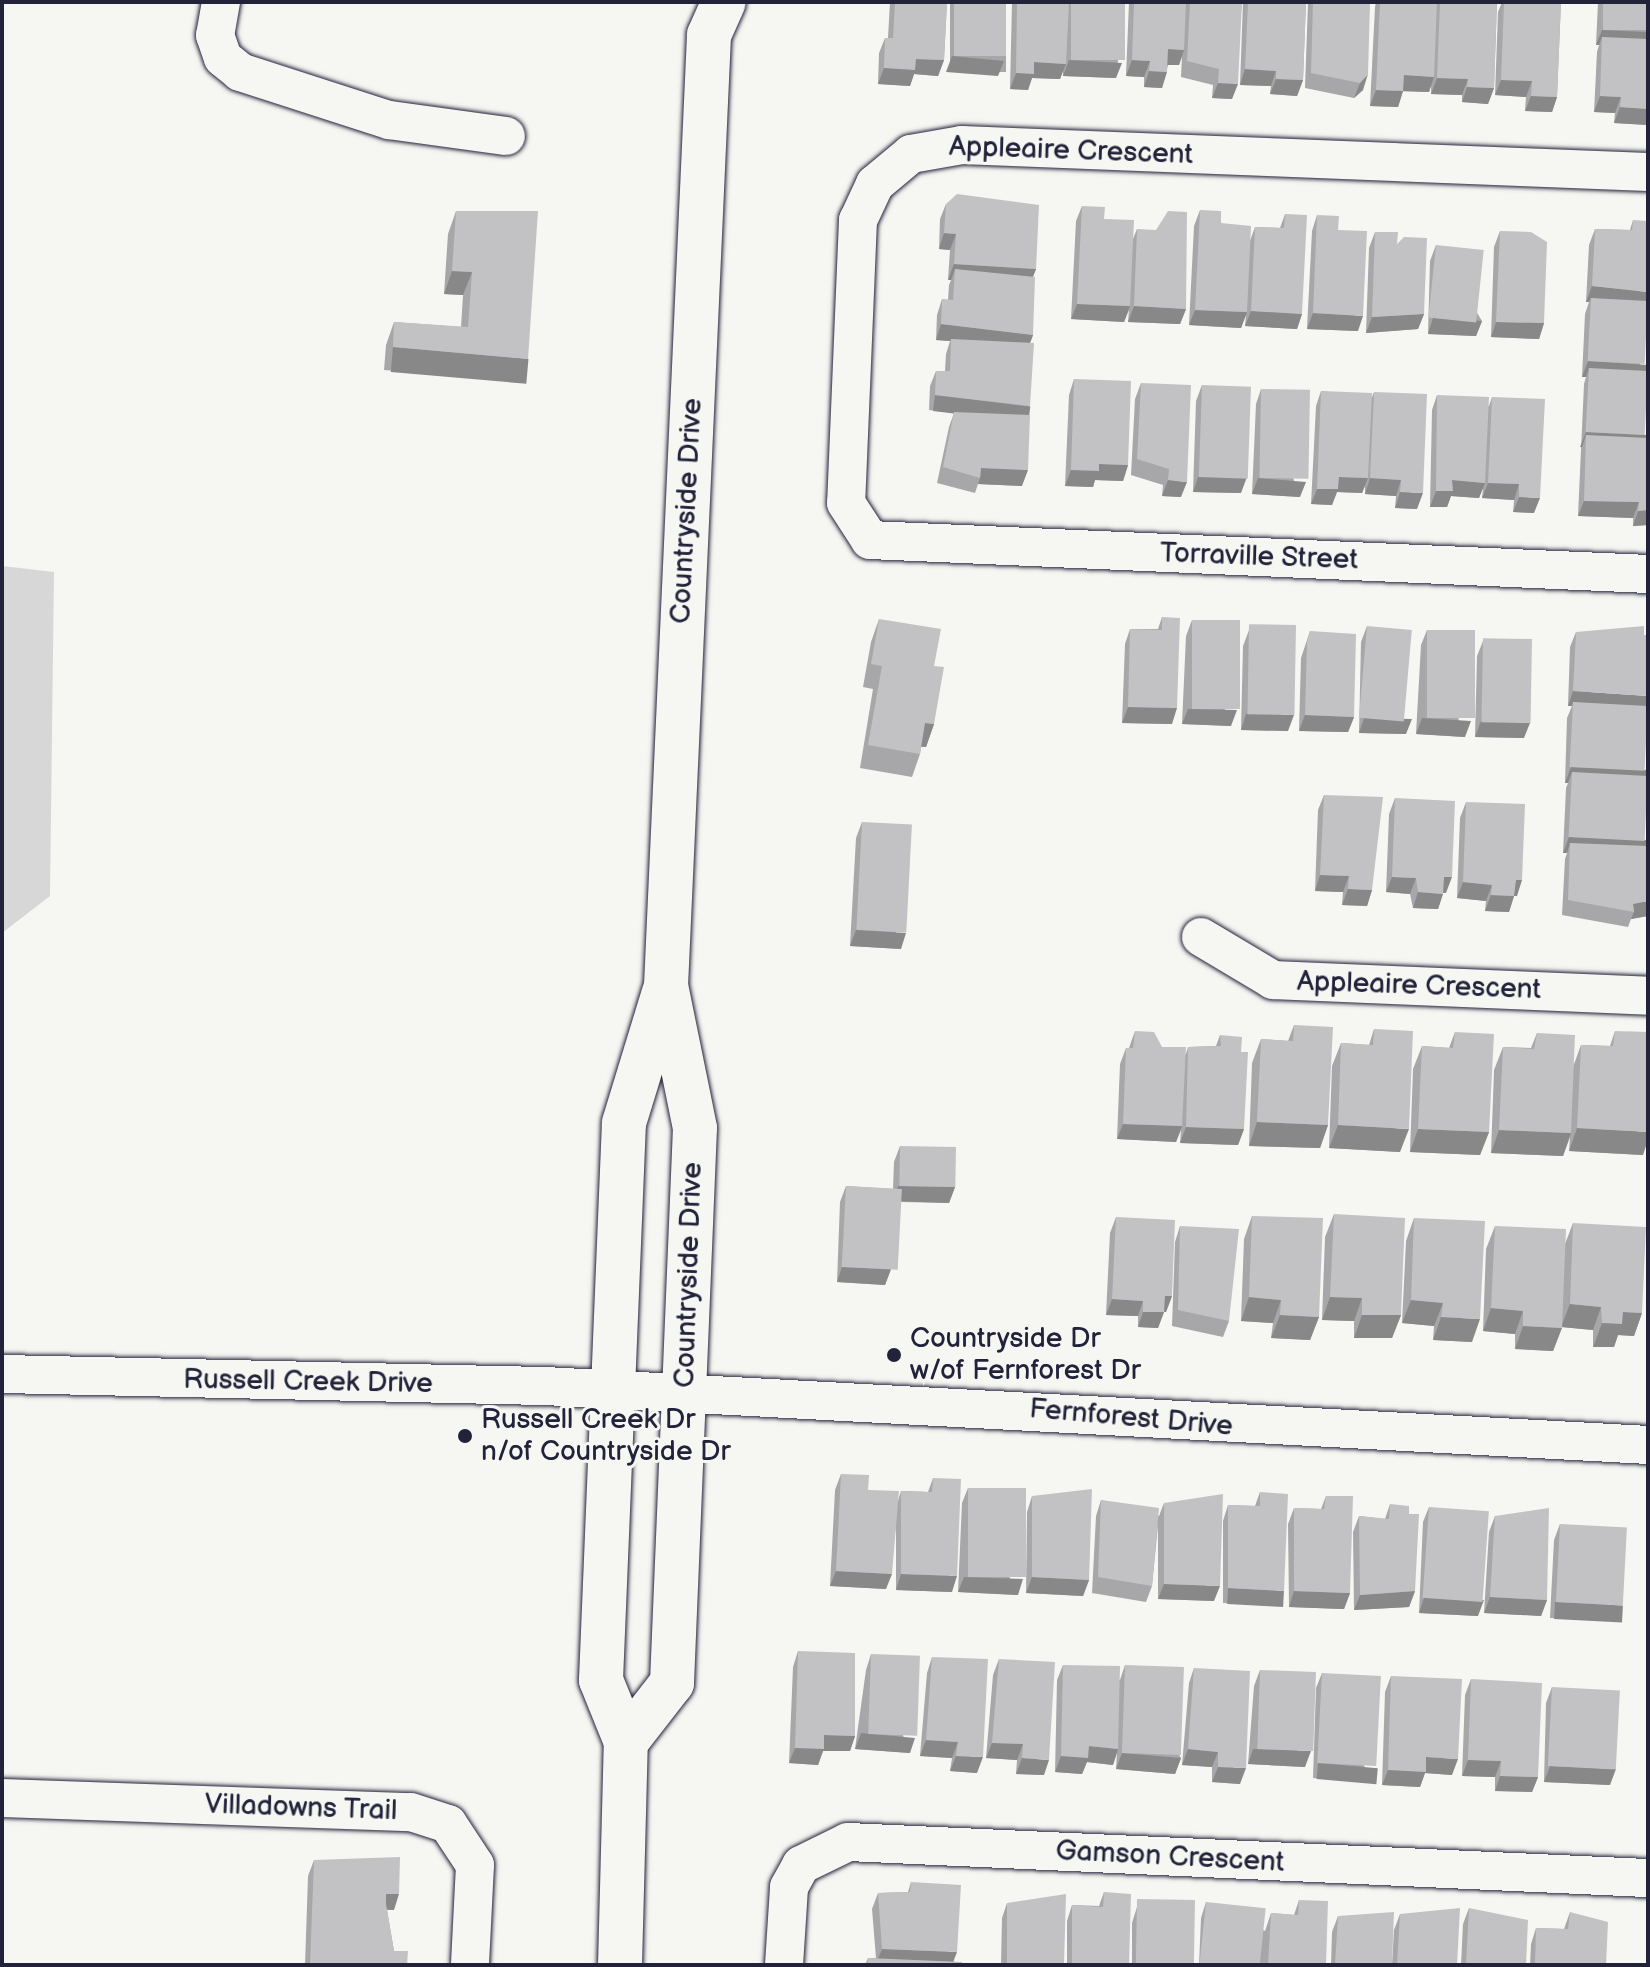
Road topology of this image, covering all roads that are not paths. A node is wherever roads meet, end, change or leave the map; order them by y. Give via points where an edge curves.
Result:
1 (221, 2) edge
2 (709, 13) edge
3 (506, 136) dead end
4 (1648, 172) edge
5 (870, 540) joint
6 (1648, 574) edge
7 (1201, 937) dead end
8 (666, 986) junction
9 (1648, 996) edge
10 (2, 1374) edge
11 (613, 1390) junction
12 (684, 1393) junction
13 (1648, 1445) edge
14 (626, 1742) junction
15 (2, 1798) edge
16 (1648, 1878) edge
17 (470, 1965) edge
18 (620, 1965) edge
19 (784, 1965) edge

1 - 3 street via 215,35 223,58 240,72 389,120
2 - 8 main road, Countryside Drive
4 - 5 street, Appleaire Crescent via 962,145 911,154 875,184 858,220 846,503 852,524
5 - 6 street, Torraville Street
7 - 9 street, Appleaire Crescent via 1273,980
8 - 11 main road, Countryside Drive via 624,1123
8 - 12 main road, Countryside Drive via 695,1128
10 - 11 street, Russell Creek Drive
11 - 12 street, Fernforest Drive
11 - 14 main road, Countryside Drive via 601,1680
12 - 13 street, Fernforest Drive
12 - 14 main road, Countryside Drive via 672,1683
14 - 18 main road, Countryside Drive
15 - 17 street, Villadowns Trail via 411,1812 448,1824 475,1865
16 - 19 street, Gamson Crescent via 848,1842 801,1865 789,1887

